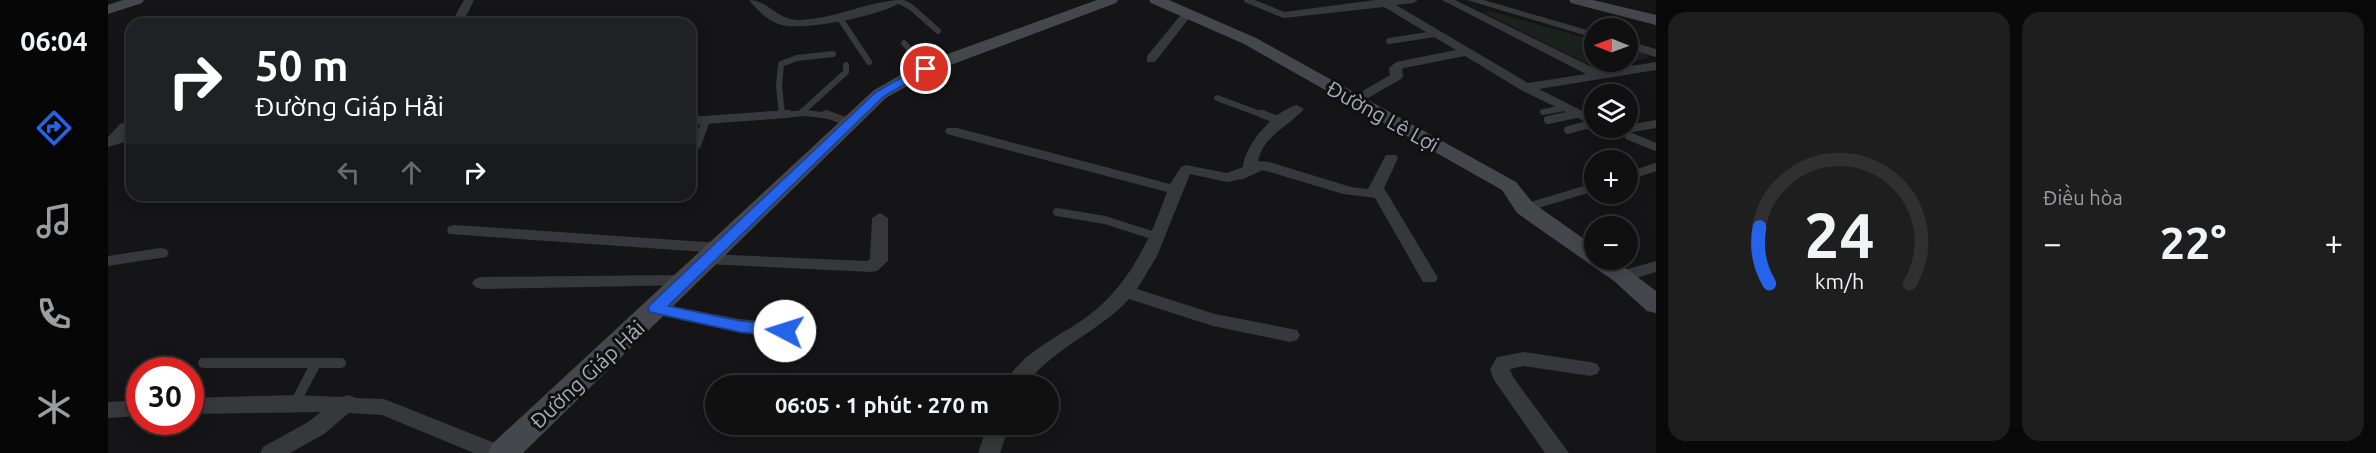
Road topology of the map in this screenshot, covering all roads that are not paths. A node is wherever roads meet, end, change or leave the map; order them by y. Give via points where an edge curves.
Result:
1 (117, 0) edge
2 (138, 0) edge
3 (469, 0) edge
4 (754, 0) edge
5 (899, 0) edge
6 (1111, 0) edge
7 (1158, 0) edge
8 (1246, 0) edge
9 (1413, 0) edge
10 (1447, 0) edge
11 (1472, 0) edge
12 (1576, 0) edge
13 (1382, 2) edge
14 (108, 3) edge
15 (108, 10) edge
16 (1188, 13) junction
17 (1284, 15) joint
18 (460, 18) edge
19 (839, 18) junction
20 (1656, 20) edge
21 (938, 31) dead end
22 (1584, 32) edge
23 (1436, 34) junction
24 (1389, 41) dead end
25 (904, 43) dead end
26 (1638, 48) edge
27 (1465, 52) junction
28 (1656, 53) edge
29 (833, 54) dead end
30 (1151, 59) dead end
31 (869, 62) dead end
32 (846, 65) dead end
33 (926, 69) junction
34 (1652, 69) edge
35 (1596, 74) junction
36 (1526, 87) junction
37 (1217, 98) dead end
38 (1356, 100) junction
39 (1297, 110) dead end
40 (1570, 111) junction
41 (1543, 112) dead end
42 (800, 113) junction
43 (782, 114) junction
44 (1584, 117) edge
45 (706, 120) junction
46 (1548, 120) dead end
47 (696, 121) edge
48 (1281, 121) junction
49 (851, 123) junction
50 (1656, 124) edge
51 (1584, 125) edge
52 (126, 126) edge
53 (1638, 126) edge
54 (1568, 130) dead end
55 (952, 131) dead end
56 (1634, 138) edge
57 (112, 140) edge
58 (697, 145) dead end
59 (1656, 147) edge
60 (1391, 158) dead end
61 (1656, 166) edge
62 (1250, 168) junction
63 (1638, 172) edge
64 (1377, 189) junction
65 (1176, 190) junction
66 (1584, 190) edge
67 (1525, 208) junction
68 (1057, 212) dead end
69 (880, 218) dead end
70 (455, 230) dead end
71 (1159, 238) junction
72 (1584, 249) edge
73 (160, 253) dead end
74 (714, 253) junction
75 (108, 261) edge
76 (1656, 266) edge
77 (1614, 270) edge
78 (1623, 276) junction
79 (1429, 278) dead end
80 (684, 281) junction
81 (481, 283) dead end
82 (1127, 292) junction
83 (1656, 305) edge
84 (656, 309) junction
85 (803, 332) dead end
86 (1290, 334) dead end
87 (204, 363) edge
88 (316, 363) junction
89 (341, 363) dead end
90 (1590, 369) dead end
91 (1021, 375) edge
92 (295, 403) junction
93 (348, 403) junction
94 (204, 406) edge
95 (126, 409) edge
96 (108, 410) edge
97 (995, 435) edge
98 (277, 451) edge
99 (497, 453) edge
100 (503, 453) edge
101 (988, 453) edge
102 (1558, 453) edge

1 - 14 street
2 - 15 street
3 - 18 street
4 - 19 street via 772,16 789,23
5 - 19 street
5 - 21 lane
6 - 33 street, Đường Giáp Hải
7 - 16 street, Đường Lê Lợi
8 - 17 lane
9 - 13 street
10 - 35 street
11 - 22 street
12 - 20 street
13 - 17 street
13 - 23 street
16 - 30 street
16 - 38 street, Đường Lê Lợi via 1250,41
19 - 31 lane
23 - 24 lane
23 - 27 street
25 - 33 lane
26 - 28 street
27 - 36 street
27 - 38 street via 1400,65 1395,68 1397,76
29 - 43 lane via 796,58 782,64
32 - 42 lane via 846,72
33 - 49 street, Đường Giáp Hải via 880,94
34 - 35 street
35 - 36 street
36 - 40 street
37 - 48 lane
38 - 67 street, Đường Lê Lợi via 1509,186
39 - 48 street
40 - 41 lane
40 - 44 street
40 - 46 lane
42 - 43 lane
42 - 49 lane via 825,114
43 - 45 lane
45 - 47 lane
45 - 58 lane
48 - 62 street via 1256,145
49 - 74 street, Đường Giáp Hải
50 - 53 street
51 - 54 lane
52 - 57 street
55 - 65 street
56 - 59 lane
60 - 64 street
61 - 63 lane
62 - 64 street via 1271,166 1363,194 1373,194
62 - 65 street via 1230,177 1186,170
64 - 79 street
65 - 71 street
66 - 67 lane
67 - 72 street, Đường Lê Lợi
68 - 71 lane via 1105,220
69 - 74 street via 879,261 871,267
70 - 74 street
71 - 82 street
73 - 75 street
74 - 80 street, Đường Giáp Hải
76 - 78 street
77 - 78 street
78 - 83 street
80 - 81 street
80 - 84 street, Đường Giáp Hải
82 - 86 street via 1212,320
82 - 91 street via 1095,320 1049,347
84 - 85 street via 740,326
84 - 100 street, Đường Giáp Hải
87 - 88 lane
88 - 89 lane
88 - 92 lane
90 - 102 street via 1524,359 1504,362 1500,369
92 - 93 street
92 - 94 street
93 - 98 street
93 - 99 street via 384,407
95 - 96 street
97 - 101 street

